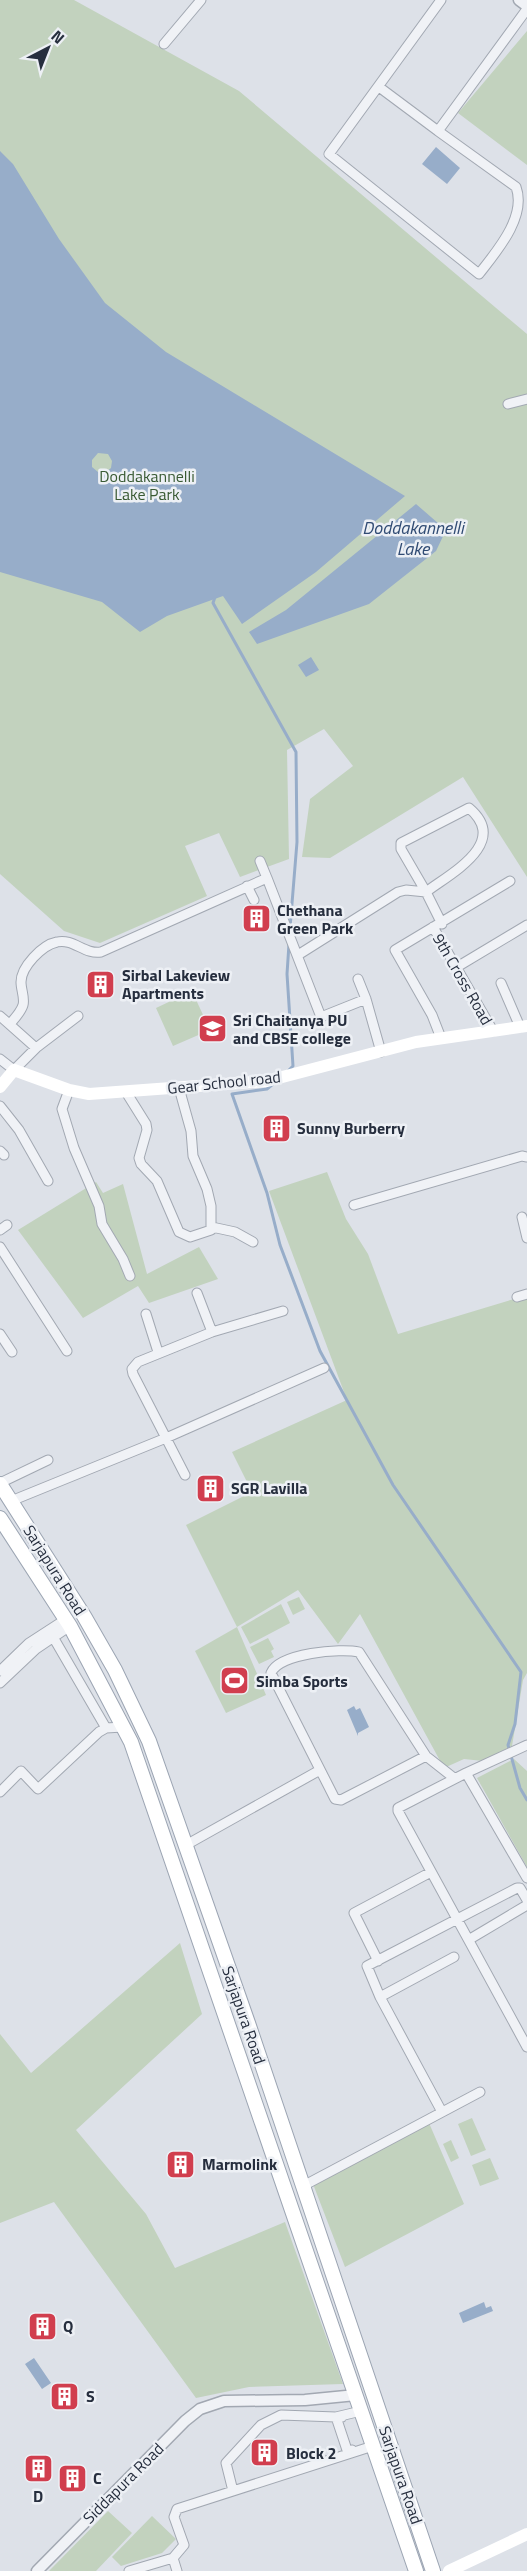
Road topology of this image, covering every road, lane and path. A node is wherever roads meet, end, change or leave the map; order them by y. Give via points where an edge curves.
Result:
1 (201, 0) edge
2 (441, 0) edge
3 (519, 0) edge
4 (527, 7) edge
5 (164, 44) dead end
6 (379, 87) junction
7 (438, 131) junction
8 (527, 399) edge
9 (508, 404) dead end
10 (260, 861) dead end
11 (267, 878) junction
12 (510, 881) dead end
13 (247, 886) junction
14 (426, 892) junction
15 (254, 900) dead end
16 (527, 924) edge
17 (437, 926) junction
18 (298, 955) junction
19 (457, 967) junction
20 (358, 979) dead end
21 (501, 982) dead end
22 (366, 999) junction
23 (0, 1016) edge
24 (78, 1016) dead end
25 (10, 1024) junction
26 (524, 1026) edge
27 (493, 1031) junction
28 (441, 1038) junction
29 (36, 1048) junction
30 (381, 1052) junction
31 (0, 1059) edge
32 (14, 1070) junction
33 (0, 1087) edge
34 (179, 1088) junction
35 (69, 1090) junction
36 (126, 1092) junction
37 (0, 1106) edge
38 (527, 1157) edge
39 (48, 1181) dead end
40 (354, 1205) dead end
41 (522, 1217) dead end
42 (212, 1227) junction
43 (527, 1238) edge
44 (253, 1242) dead end
45 (0, 1247) edge
46 (130, 1276) dead end
47 (197, 1293) dead end
48 (527, 1294) edge
49 (517, 1297) dead end
50 (283, 1311) dead end
51 (146, 1314) dead end
52 (212, 1332) junction
53 (0, 1334) edge
54 (67, 1351) dead end
55 (12, 1352) dead end
56 (158, 1353) junction
57 (324, 1368) dead end
58 (166, 1438) junction
59 (48, 1460) dead end
60 (185, 1475) dead end
61 (0, 1484) edge
62 (11, 1500) junction
63 (0, 1518) edge
64 (68, 1623) junction
65 (51, 1633) junction
66 (0, 1671) edge
67 (0, 1683) edge
68 (123, 1727) junction
69 (106, 1728) junction
70 (527, 1745) edge
71 (426, 1755) junction
72 (320, 1770) junction
73 (466, 1773) junction
74 (454, 1778) junction
75 (0, 1792) edge
76 (186, 1845) junction
77 (431, 1872) junction
78 (527, 1878) edge
79 (527, 1902) edge
80 (458, 1920) junction
81 (470, 1939) junction
82 (454, 1957) dead end
83 (378, 1961) junction
84 (380, 1997) junction
85 (527, 2047) edge
86 (480, 2092) dead end
87 (442, 2112) junction
88 (303, 2186) junction
89 (324, 2247) junction
90 (306, 2252) junction
91 (356, 2395) junction
92 (361, 2412) junction
93 (336, 2417) junction
94 (373, 2446) junction
95 (353, 2451) junction
96 (233, 2491) junction
97 (527, 2534) edge
98 (173, 2558) junction
99 (37, 2571) edge
100 (129, 2571) edge
101 (177, 2571) edge
102 (416, 2571) edge
103 (434, 2571) edge
104 (449, 2571) edge

1 - 5 street
2 - 6 street
3 - 4 street
4 - 7 street
6 - 7 street
6 - 7 street via 329,154 479,274 522,222 522,199 516,187
8 - 9 street
10 - 11 street
11 - 13 street
11 - 18 street
12 - 17 street
13 - 15 street
13 - 25 street via 101,952 85,951 65,941 55,942 33,958 23,972 24,999
14 - 14 street, 9th Cross Road via 470,859 483,844 479,820 469,808 401,843
14 - 17 street, 9th Cross Road
14 - 18 street via 398,892
16 - 19 street
17 - 19 street, 9th Cross Road
17 - 28 street via 395,950
18 - 22 street via 321,1017
19 - 27 street, 9th Cross Road
20 - 22 street
21 - 26 street
22 - 30 street
23 - 25 street
24 - 29 street
25 - 29 street
26 - 27 main road, Gear School road
27 - 28 main road, Gear School road
28 - 30 main road, Gear School road
29 - 32 street
30 - 34 main road, Gear School road via 281,1077
31 - 32 street
32 - 33 main road
32 - 35 main road, Gear School road
34 - 36 main road, Gear School road
34 - 42 street via 191,1131 193,1156 207,1189
35 - 36 main road, Gear School road via 89,1094
35 - 46 street via 63,1114 99,1206 102,1224
36 - 42 street via 146,1124 141,1164 157,1181 179,1232 190,1237 209,1232
37 - 39 street via 19,1130
38 - 40 street
41 - 43 street
42 - 44 street via 236,1232
45 - 54 street
47 - 52 street
48 - 49 street
50 - 52 street
51 - 56 street
52 - 56 street
53 - 55 street
56 - 58 street via 132,1369
57 - 58 street
58 - 60 street
58 - 62 street
59 - 61 street
61 - 62 main road, Sarjapura Road
62 - 76 main road, Sarjapura Road via 84,1616 134,1707
63 - 64 main road, Sarjapura Road
64 - 65 street
64 - 68 main road, Sarjapura Road
65 - 66 street via 29,1643
65 - 67 street
65 - 69 street
68 - 69 street
68 - 90 main road, Sarjapura Road via 188,1904
69 - 75 street via 38,1789 21,1771
70 - 73 street
71 - 72 street via 341,1800 332,1796
71 - 72 street via 359,1652 348,1649 292,1657 271,1673
71 - 74 street
72 - 76 street
73 - 74 street
73 - 78 street
74 - 77 street via 397,1809
76 - 88 main road, Sarjapura Road
77 - 80 street
77 - 83 street via 354,1913
79 - 80 street via 517,1888
79 - 81 street
80 - 81 street
80 - 83 street
81 - 85 street
82 - 84 street
83 - 84 street via 366,1967
84 - 87 street
86 - 87 street
87 - 88 street
88 - 89 main road, Sarjapura Road
89 - 90 main road
89 - 103 main road, Sarjapura Road
90 - 91 main road, Sarjapura Road
91 - 92 main road, Sarjapura Road
91 - 99 street, Siddapura Road via 215,2403 200,2409
92 - 93 street
92 - 94 main road, Sarjapura Road
93 - 95 street
93 - 96 street via 281,2415 261,2425 226,2463
94 - 95 street
94 - 102 main road, Sarjapura Road
95 - 96 street
96 - 98 street via 177,2509 174,2517 184,2545
97 - 104 main road
98 - 100 street
98 - 101 street

